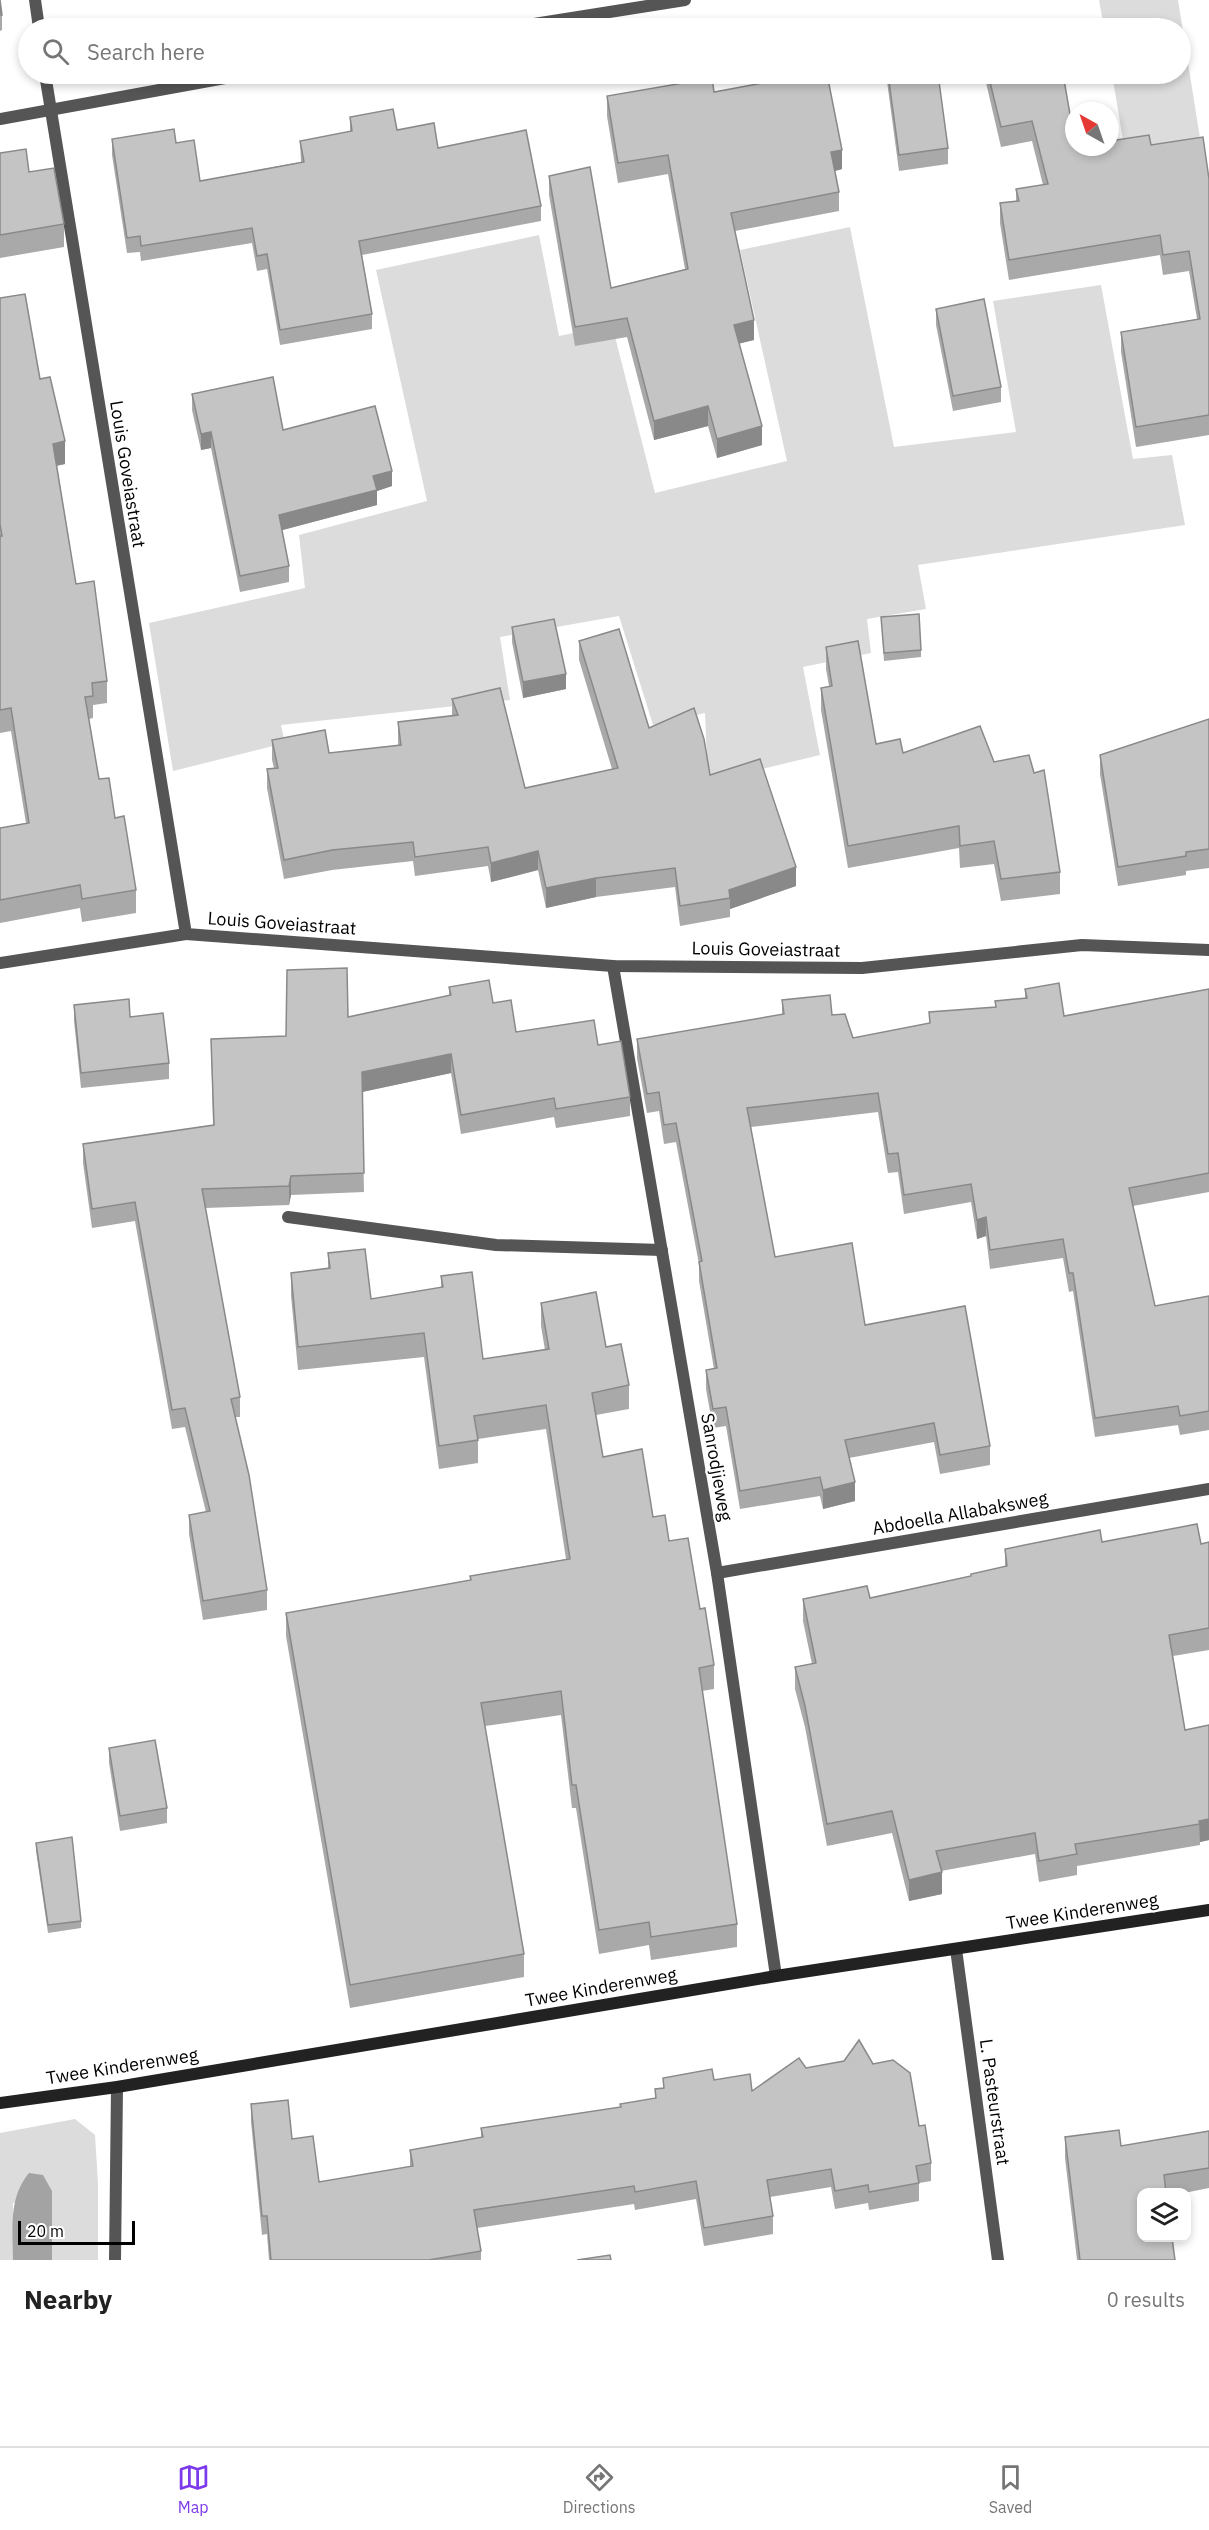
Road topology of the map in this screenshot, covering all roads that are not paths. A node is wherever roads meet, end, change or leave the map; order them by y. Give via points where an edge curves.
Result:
1 (35, 0) edge
2 (685, 0) edge
3 (38, 18) edge
4 (571, 18) edge
5 (46, 84) edge
6 (192, 84) edge
7 (50, 110) junction
8 (0, 118) edge
9 (186, 934) junction
10 (1209, 950) edge
11 (0, 963) edge
12 (613, 966) junction
13 (288, 1217) dead end
14 (662, 1250) junction
15 (1209, 1489) edge
16 (717, 1573) junction
17 (1209, 1910) edge
18 (956, 1949) junction
19 (776, 1976) junction
20 (117, 2087) junction
21 (0, 2103) edge
22 (114, 2260) edge
23 (998, 2260) edge

1 - 3 street
2 - 4 street
5 - 7 street, Louis Goveiastraat
6 - 7 street
7 - 8 street
7 - 9 street, Louis Goveiastraat
9 - 11 street
9 - 12 street, Louis Goveiastraat
10 - 12 street, Louis Goveiastraat via 1082,945 862,968
12 - 14 street, Sanrodjieweg
13 - 14 street via 496,1245
14 - 16 street, Sanrodjieweg
15 - 16 street, Abdoella Allabaksweg
16 - 19 street, Sanrodjieweg
17 - 18 street, Twee Kinderenweg
18 - 19 street, Twee Kinderenweg
18 - 23 street, L. Pasteurstraat
19 - 20 street, Twee Kinderenweg
20 - 21 street, Twee Kinderenweg
20 - 22 street

